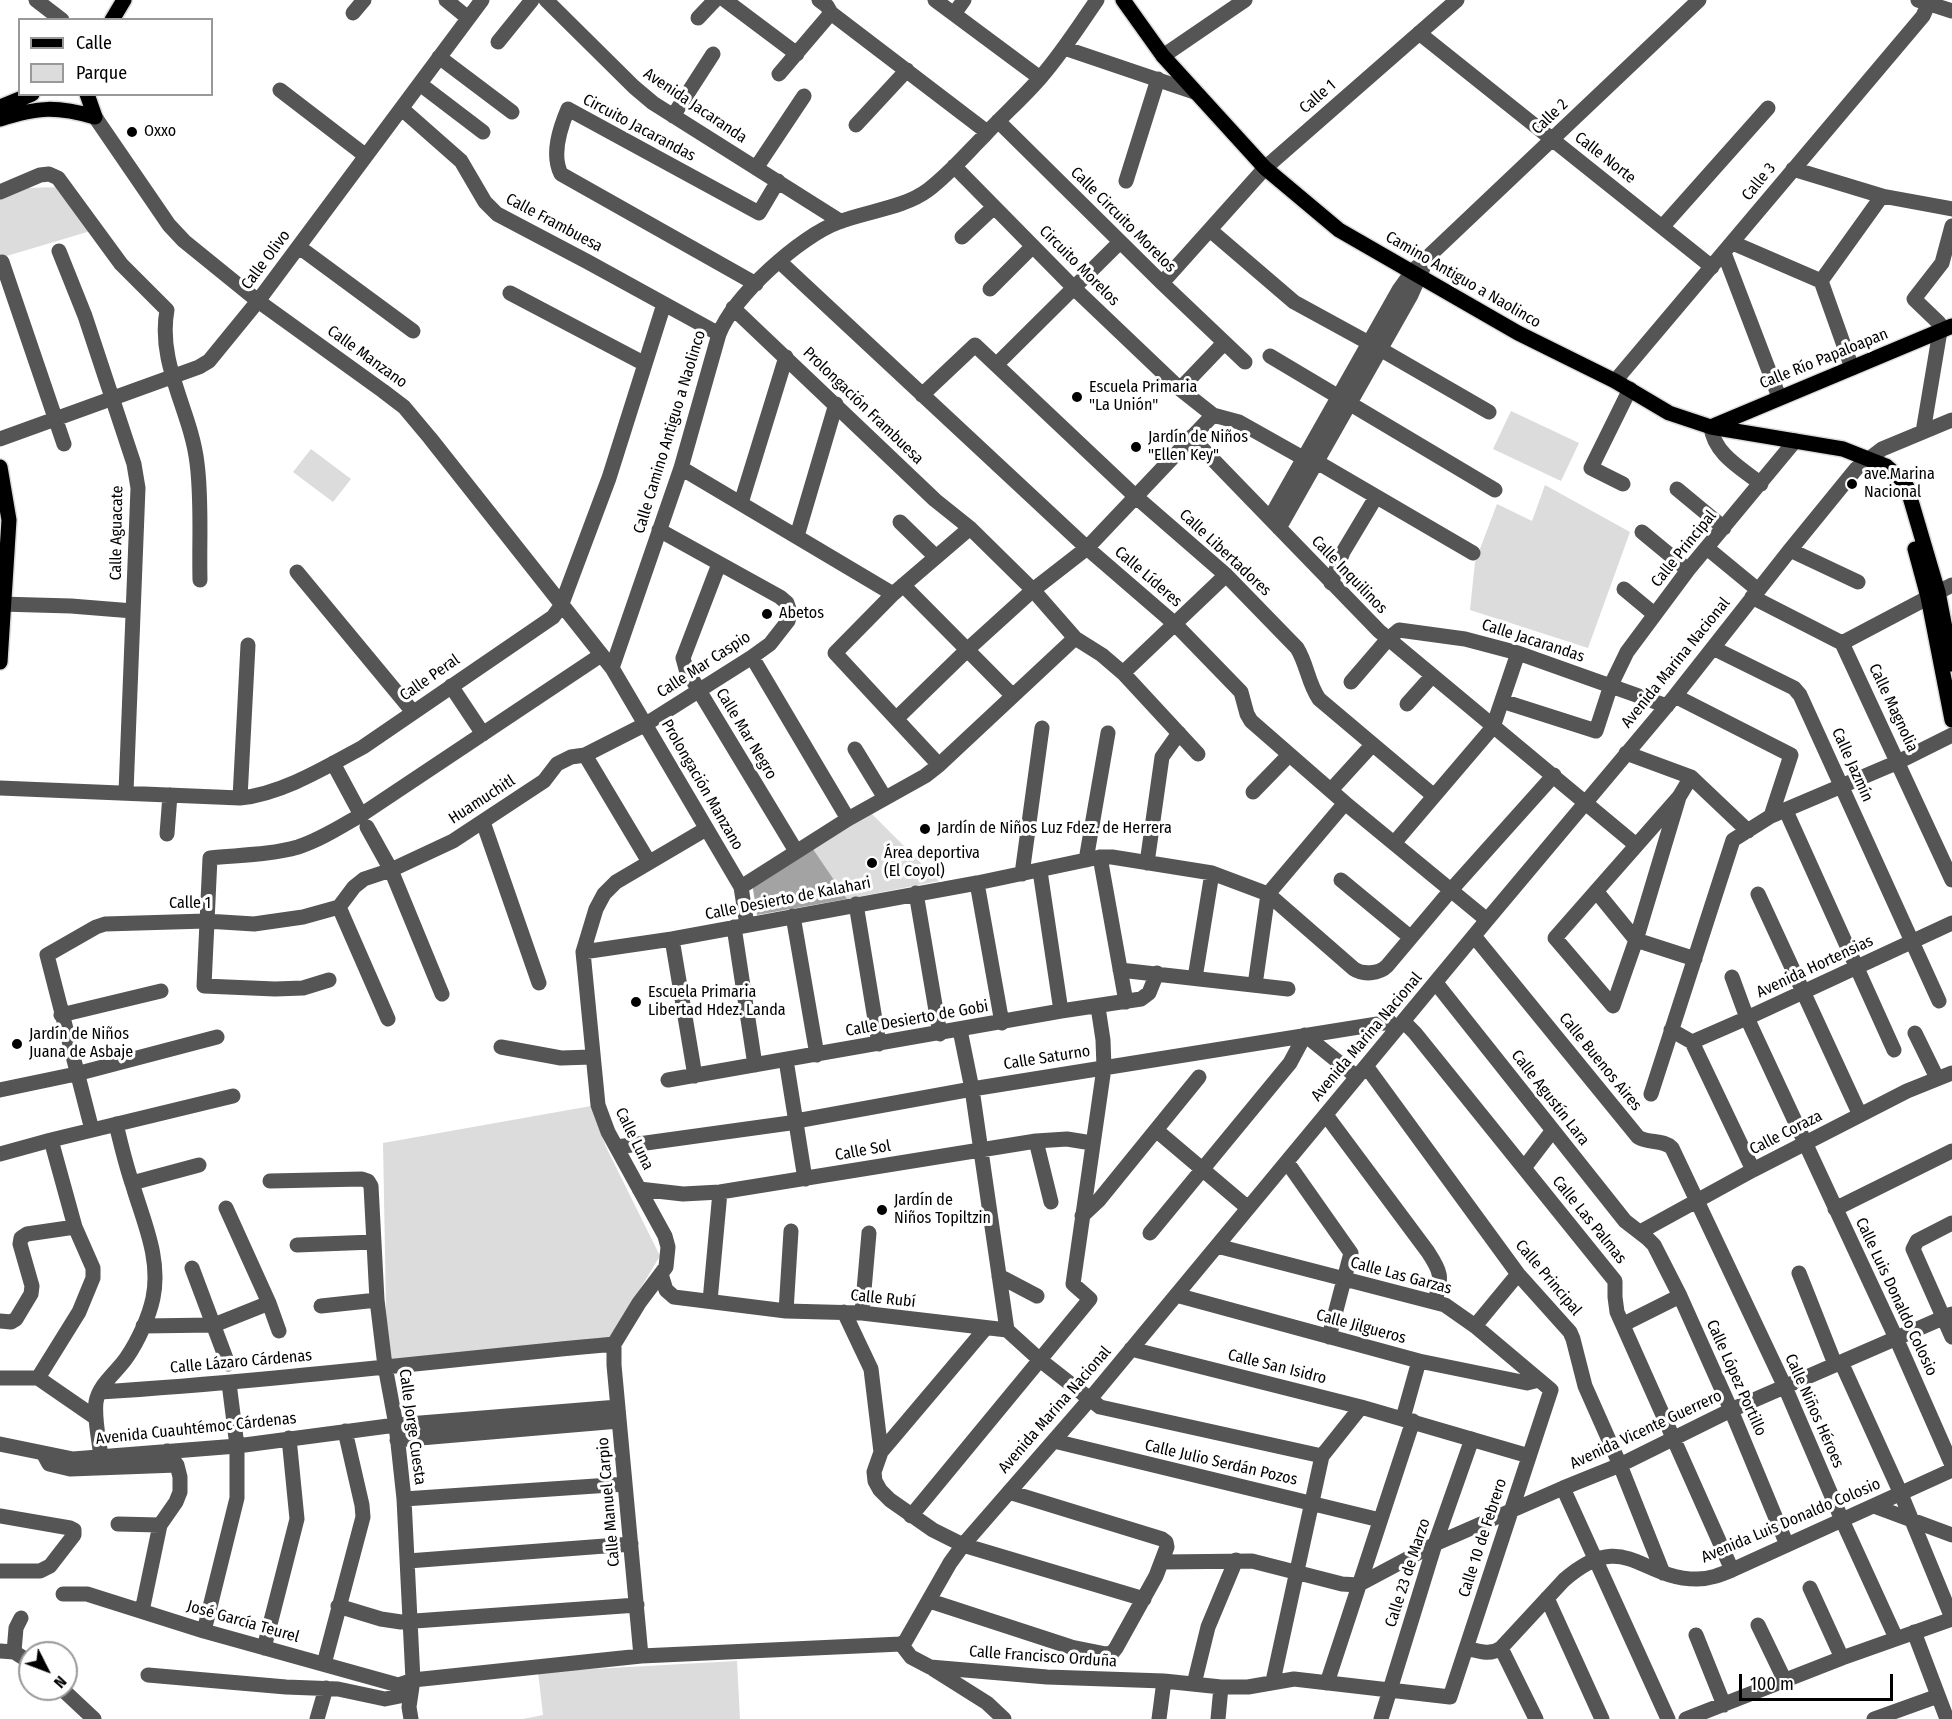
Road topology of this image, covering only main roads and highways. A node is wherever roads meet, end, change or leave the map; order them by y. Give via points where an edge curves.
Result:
1 (124, 0) edge
2 (1123, 0) edge
3 (113, 18) edge
4 (28, 96) edge
5 (88, 96) edge
6 (0, 107) edge
7 (0, 119) edge
8 (1946, 329) edge
9 (1711, 427) junction
10 (0, 467) edge
11 (1939, 591) edge
12 (2, 604) edge
13 (0, 662) edge
14 (1952, 664) edge
15 (1952, 720) edge

1 - 3 main road
2 - 9 main road, Camino Antiguo a Naolinco via 1163,56 1264,168 1339,230 1518,333 1616,381 1668,413
4 - 6 main road
5 - 7 main road, Calle Manzano via 95,117 67,110 30,110
8 - 9 main road, Calle Río Papaloapan
9 - 11 main road, Camino Antiguo a Naolinco via 1844,449 1886,466 1907,487
10 - 12 main road via 9,520
11 - 14 main road, Camino Antiguo a Naolinco
11 - 15 main road, Camino Antiguo a Naolinco
12 - 13 main road

